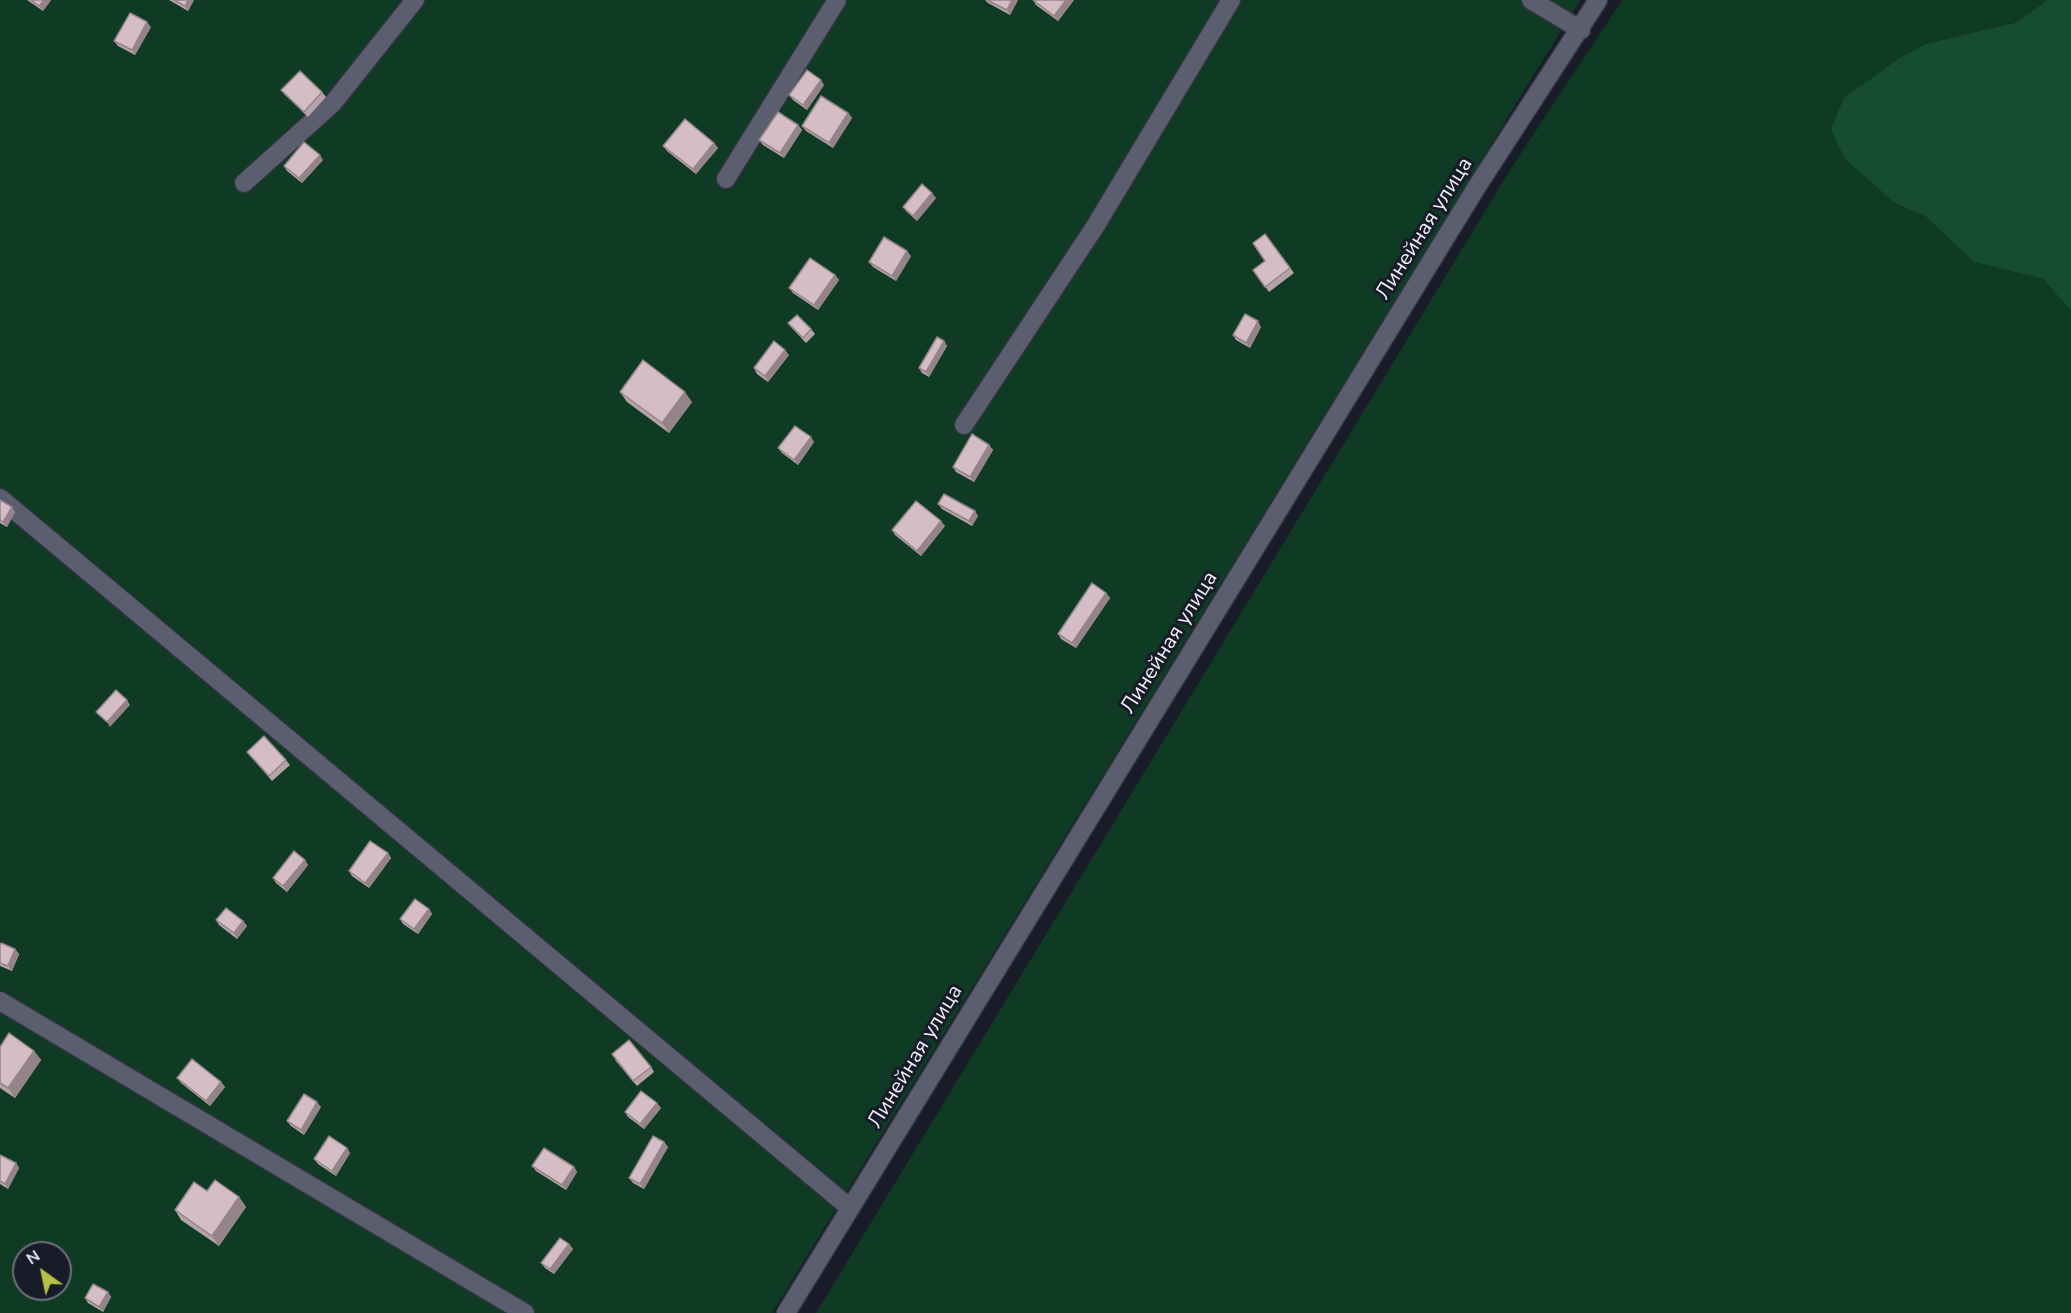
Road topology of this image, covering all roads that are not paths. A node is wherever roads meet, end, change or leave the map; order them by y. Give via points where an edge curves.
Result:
1 (415, 0) edge
2 (837, 0) edge
3 (1231, 0) edge
4 (1531, 0) edge
5 (1598, 0) edge
6 (1581, 30) junction
7 (726, 179) dead end
8 (244, 183) dead end
9 (964, 425) dead end
10 (0, 498) edge
11 (0, 1001) edge
12 (850, 1208) junction
13 (525, 1313) edge
14 (786, 1313) edge

1 - 8 street via 333,103
2 - 7 street
3 - 9 street via 1096,225
4 - 6 street
5 - 6 street, Линейная улица
6 - 12 street, Линейная улица via 1476,188
10 - 12 street
11 - 13 street
12 - 14 street, Линейная улица

